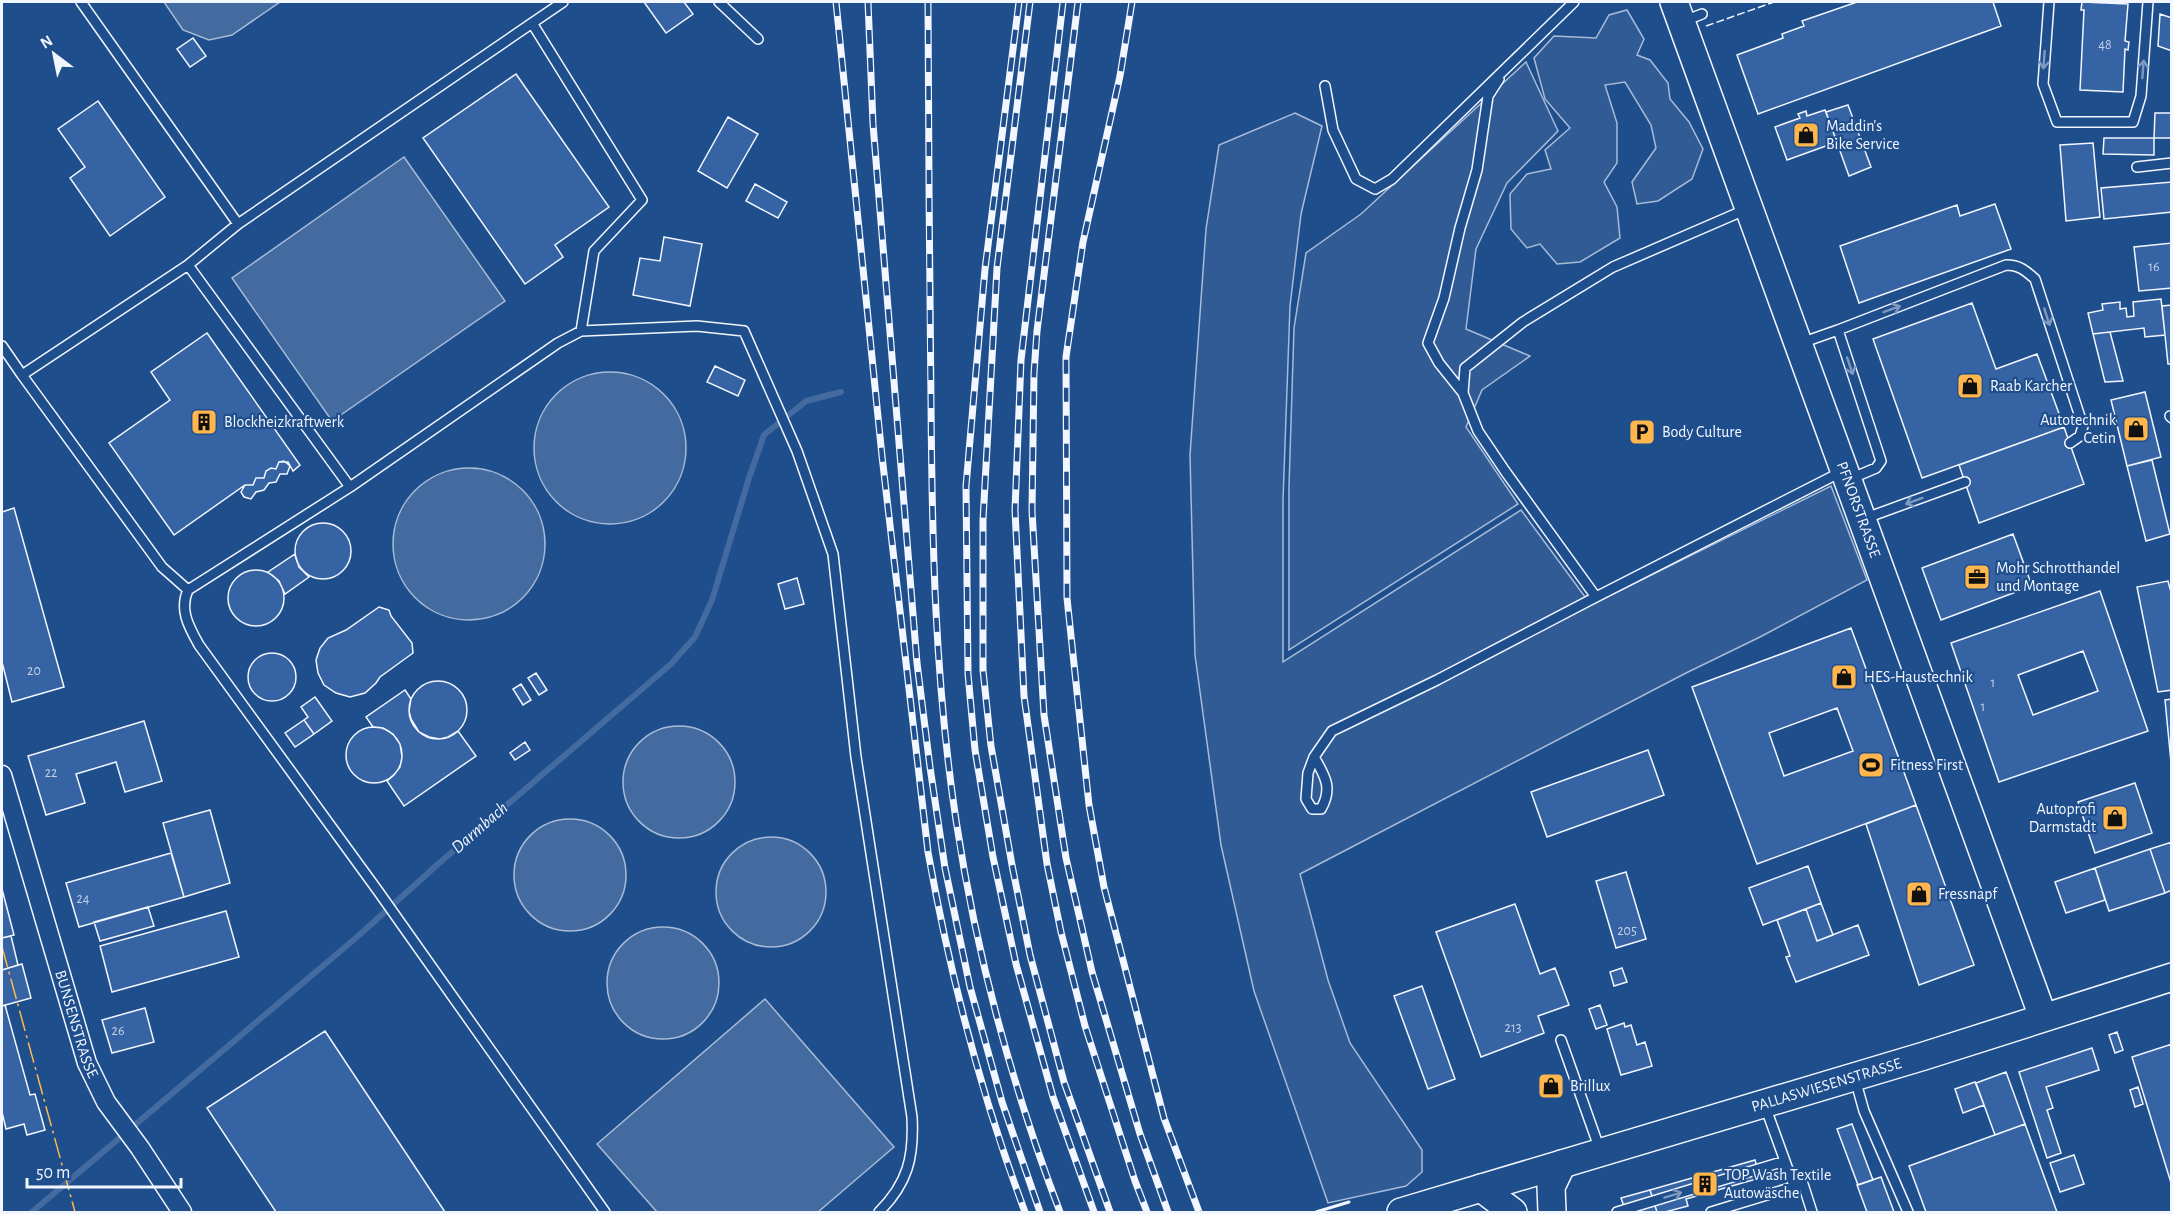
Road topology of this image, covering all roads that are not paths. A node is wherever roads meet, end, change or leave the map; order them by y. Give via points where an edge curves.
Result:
1 (81, 2) edge
2 (563, 2) edge
3 (719, 2) edge
4 (1574, 2) edge
5 (2049, 2) edge
6 (2148, 2) edge
7 (1686, 12) edge
8 (532, 23) junction
9 (758, 39) dead end
10 (1507, 66) junction
11 (1325, 86) dead end
12 (2172, 163) edge
13 (2137, 167) dead end
14 (1750, 207) junction
15 (238, 224) junction
16 (188, 265) junction
17 (1838, 330) junction
18 (581, 331) junction
19 (1799, 344) junction
20 (2, 346) edge
21 (22, 375) junction
22 (1463, 393) junction
23 (2070, 443) dead end
24 (1847, 475) junction
25 (1965, 482) dead end
26 (350, 487) junction
27 (1863, 519) junction
28 (188, 590) junction
29 (1596, 597) junction
30 (1314, 758) junction
31 (2, 775) edge
32 (7, 816) edge
33 (2172, 977) edge
34 (2043, 1017) junction
35 (1561, 1040) dead end
36 (1854, 1077) junction
37 (1765, 1104) junction
38 (1601, 1152) junction
39 (1785, 1161) junction
40 (1562, 1164) junction
41 (1794, 1186) junction
42 (1481, 1188) junction
43 (182, 1212) edge
44 (605, 1212) edge
45 (879, 1212) edge
46 (1401, 1212) edge
47 (1513, 1212) edge
48 (1552, 1212) edge
49 (1617, 1212) edge
50 (1711, 1212) edge
51 (1812, 1212) edge
52 (1908, 1212) edge

1 - 15 lane
2 - 8 lane
3 - 9 lane
4 - 10 lane
5 -> 6 lane via 2043,84 2057,122 2133,122 2141,96
7 - 14 street, PFNORSTRASSE
8 - 15 lane
8 - 18 lane via 642,200 594,251
10 - 11 lane via 1392,179 1375,189 1356,179 1334,130
10 - 22 lane via 1488,96 1477,170 1428,344
12 - 13 lane
14 - 19 street, PFNORSTRASSE
14 - 22 lane via 1613,267 1522,322 1465,368
15 - 16 lane
16 - 21 lane
16 - 26 lane
17 - 19 lane
17 -> 23 lane via 2006,265 2016,265 2035,279 2083,426 2080,436
17 -> 24 lane via 1881,460 1876,468
18 - 26 lane
18 - 45 lane via 697,327 744,331 796,451 833,554 856,757 912,1117 908,1172
19 - 24 street, PFNORSTRASSE
20 - 21 lane
21 - 28 lane via 162,567
22 - 29 lane via 1478,431
24 - 27 street, PFNORSTRASSE
24 - 29 lane
25 -> 27 lane
26 - 28 lane
27 - 34 street, PFNORSTRASSE
28 - 44 lane via 184,599 186,621 199,645
29 - 30 lane via 1332,731
30 - 30 lane via 1308,773 1306,799 1312,809 1321,809 1328,798 1326,778
31 - 32 street, BUNSENSTRASSE
32 - 43 street, BUNSENSTRASSE via 87,1063 106,1102
33 - 34 street, PALLASWIESENSTRASSE
34 - 36 street, PALLASWIESENSTRASSE
35 - 38 lane
36 - 37 street, PALLASWIESENSTRASSE
36 - 52 lane via 1864,1111
37 - 38 street, PALLASWIESENSTRASSE
37 - 39 lane
38 - 40 street, PALLASWIESENSTRASSE
39 - 41 lane
49 -> 39 lane
40 - 42 street, PALLASWIESENSTRASSE
40 - 48 street via 1551,1187
41 - 50 lane
41 - 51 lane via 1803,1184
42 - 46 street, PALLASWIESENSTRASSE
42 - 47 street

